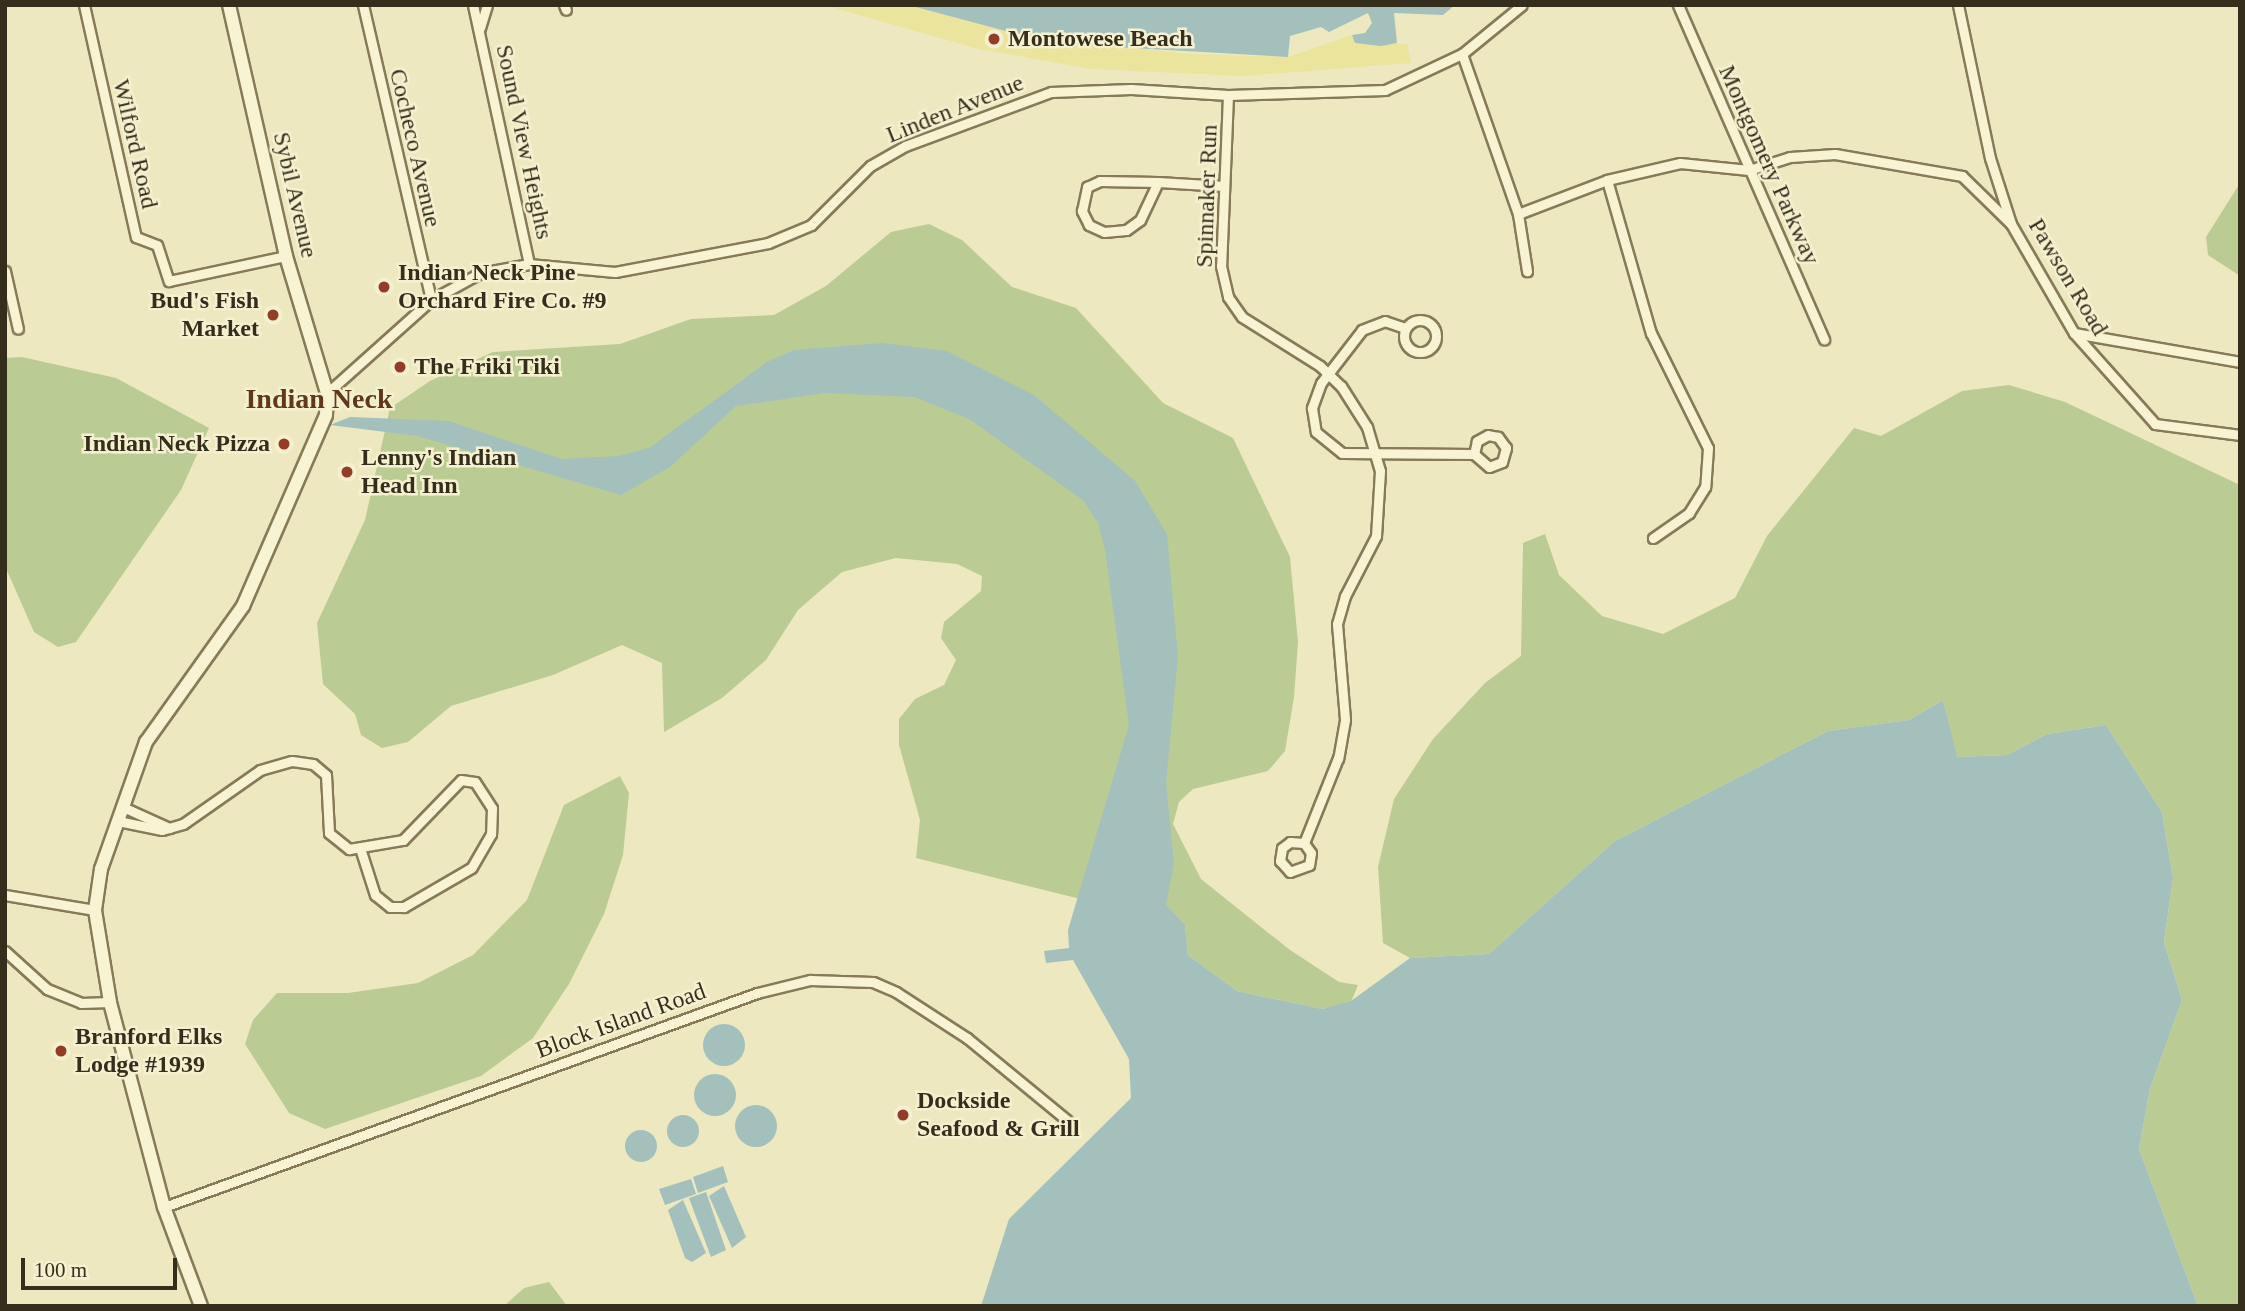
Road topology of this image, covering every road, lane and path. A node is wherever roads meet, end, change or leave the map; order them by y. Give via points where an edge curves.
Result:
1 (84, 5) edge
2 (229, 5) edge
3 (363, 5) edge
4 (473, 5) edge
5 (487, 5) edge
6 (1522, 5) edge
7 (1678, 5) edge
8 (1958, 5) edge
9 (480, 28) junction
10 (1462, 54) junction
11 (1228, 95) junction
12 (1749, 170) junction
13 (1607, 180) junction
14 (1158, 182) junction
15 (1224, 186) junction
16 (1518, 214) junction
17 (2011, 224) junction
18 (286, 256) junction
19 (529, 264) junction
20 (5, 271) edge
21 (1527, 271) dead end
22 (431, 300) junction
23 (1405, 328) dead end
24 (19, 329) dead end
25 (2074, 333) junction
26 (1824, 339) dead end
27 (2240, 362) edge
28 (1328, 373) junction
29 (327, 393) junction
30 (2240, 435) edge
31 (1377, 453) junction
32 (1474, 454) dead end
33 (1653, 538) dead end
34 (123, 807) junction
35 (118, 821) junction
36 (169, 828) junction
37 (1304, 844) dead end
38 (360, 848) junction
39 (5, 895) edge
40 (95, 910) junction
41 (5, 951) edge
42 (110, 1002) junction
43 (1067, 1120) dead end
44 (164, 1207) junction
45 (201, 1306) edge

1 - 18 street, Wilford Road via 136,237 157,245 169,281
2 - 18 main road, Sybil Avenue
3 - 22 street, Cocheco Avenue
4 - 9 street, Sound View Heights
5 - 9 street, Sound View Heights
6 - 10 street, Linden Avenue
7 - 12 street, Montgomery Parkway
8 - 17 street, Pawson Road via 1990,158
9 - 19 street, Sound View Heights
10 - 11 street, Linden Avenue via 1385,90
10 - 16 street
11 - 15 street, Spinnaker Run
11 - 19 street, Linden Avenue via 1131,89 1051,92 905,146 870,166 811,225 768,243 615,272
12 - 13 street via 1680,163
12 - 17 street via 1790,157 1835,154 1935,167 1962,176
12 - 26 street, Montgomery Parkway
13 - 16 street
13 - 33 street via 1651,333 1708,448 1705,487 1689,513
14 - 14 street via 1100,181 1087,187 1082,211 1088,225 1104,232 1126,230 1151,205
14 - 15 street
15 - 28 street, Spinnaker Run via 1221,266 1228,297 1249,323
16 - 21 street
17 - 25 street, Pawson Road
18 - 29 main road, Sybil Avenue
19 - 22 street, Linden Avenue via 480,273
20 - 24 street
22 - 29 street, Linden Avenue
23 - 28 street via 1385,321 1362,330
25 - 27 street
25 - 30 street, Pawson Road via 2155,425
28 - 31 street, Spinnaker Run via 1359,410
28 - 31 street via 1312,408 1316,432 1342,453
29 - 34 main road, Sybil Avenue via 326,415 243,606 161,717
31 - 32 street
31 - 37 street, Spinnaker Run via 1381,499 1376,536 1345,596 1337,624 1344,731 1331,783
34 - 35 main road
34 - 36 street
35 - 36 street
35 - 40 main road
36 - 38 street via 194,817 260,770 292,761 313,764 327,775 329,833 349,849
38 - 38 street via 403,840 461,780 475,782 492,808 491,834 471,868 404,907 390,907 375,895
39 - 40 street
40 - 42 main road
41 - 42 street via 47,989 81,1003
42 - 44 main road
43 - 44 street, Block Island Road via 967,1038 896,992 873,982 810,980 757,993
44 - 45 main road

